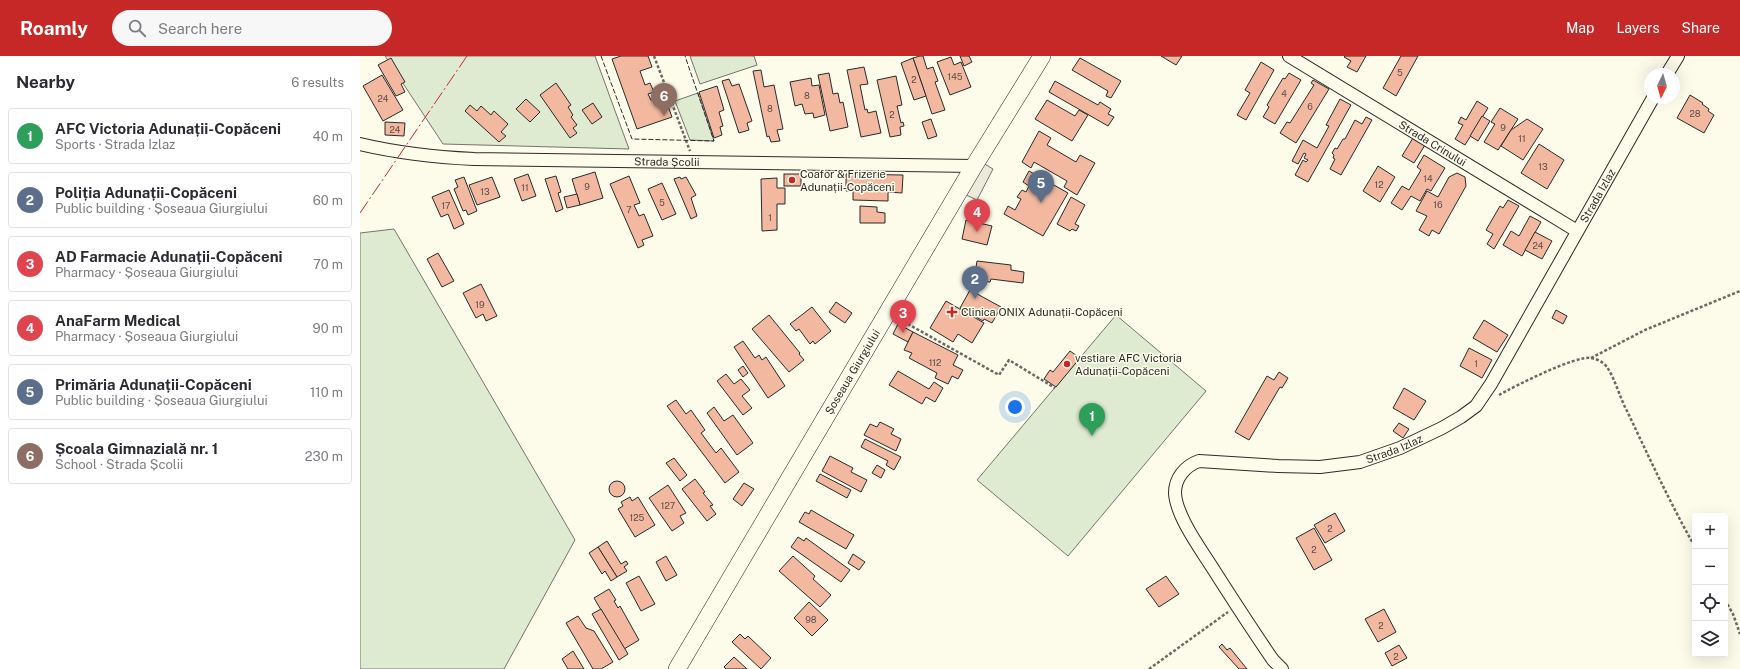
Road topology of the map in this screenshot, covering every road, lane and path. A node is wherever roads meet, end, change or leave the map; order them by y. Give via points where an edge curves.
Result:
1 (654, 56) edge
2 (1042, 56) edge
3 (1289, 56) edge
4 (1678, 56) edge
5 (1671, 68) edge
6 (1650, 104) edge
7 (360, 144) edge
8 (694, 162) junction
9 (974, 166) junction
10 (1577, 231) junction
11 (1740, 291) edge
12 (888, 313) junction
13 (1591, 358) junction
14 (1055, 388) dead end
15 (1496, 396) dead end
16 (1692, 542) edge
17 (1728, 605) edge
18 (1236, 606) junction
19 (1740, 634) edge
20 (677, 669) edge
21 (1149, 669) edge
22 (1282, 669) edge

1 - 8 path
2 - 9 street, Șoseaua Giurgiului
3 - 10 street, Strada Crinului
4 - 5 street
6 - 10 street, Strada Izlaz
7 - 8 street, Strada Școlii via 392,152 435,157
8 - 9 street, Strada Școlii
9 - 12 street, Șoseaua Giurgiului
10 - 18 street, Strada Izlaz via 1491,384 1476,406 1461,418 1400,448 1360,462 1320,467 1201,461 1184,470 1178,478 1175,492 1180,509 1191,535
11 - 13 path via 1645,330
12 - 14 path via 999,375 1009,360
12 - 20 street, Șoseaua Giurgiului
13 - 15 path via 1579,359
13 - 16 path via 1604,363 1609,371 1623,405
17 - 19 path
18 - 21 path
18 - 22 street, Strada Izlaz

